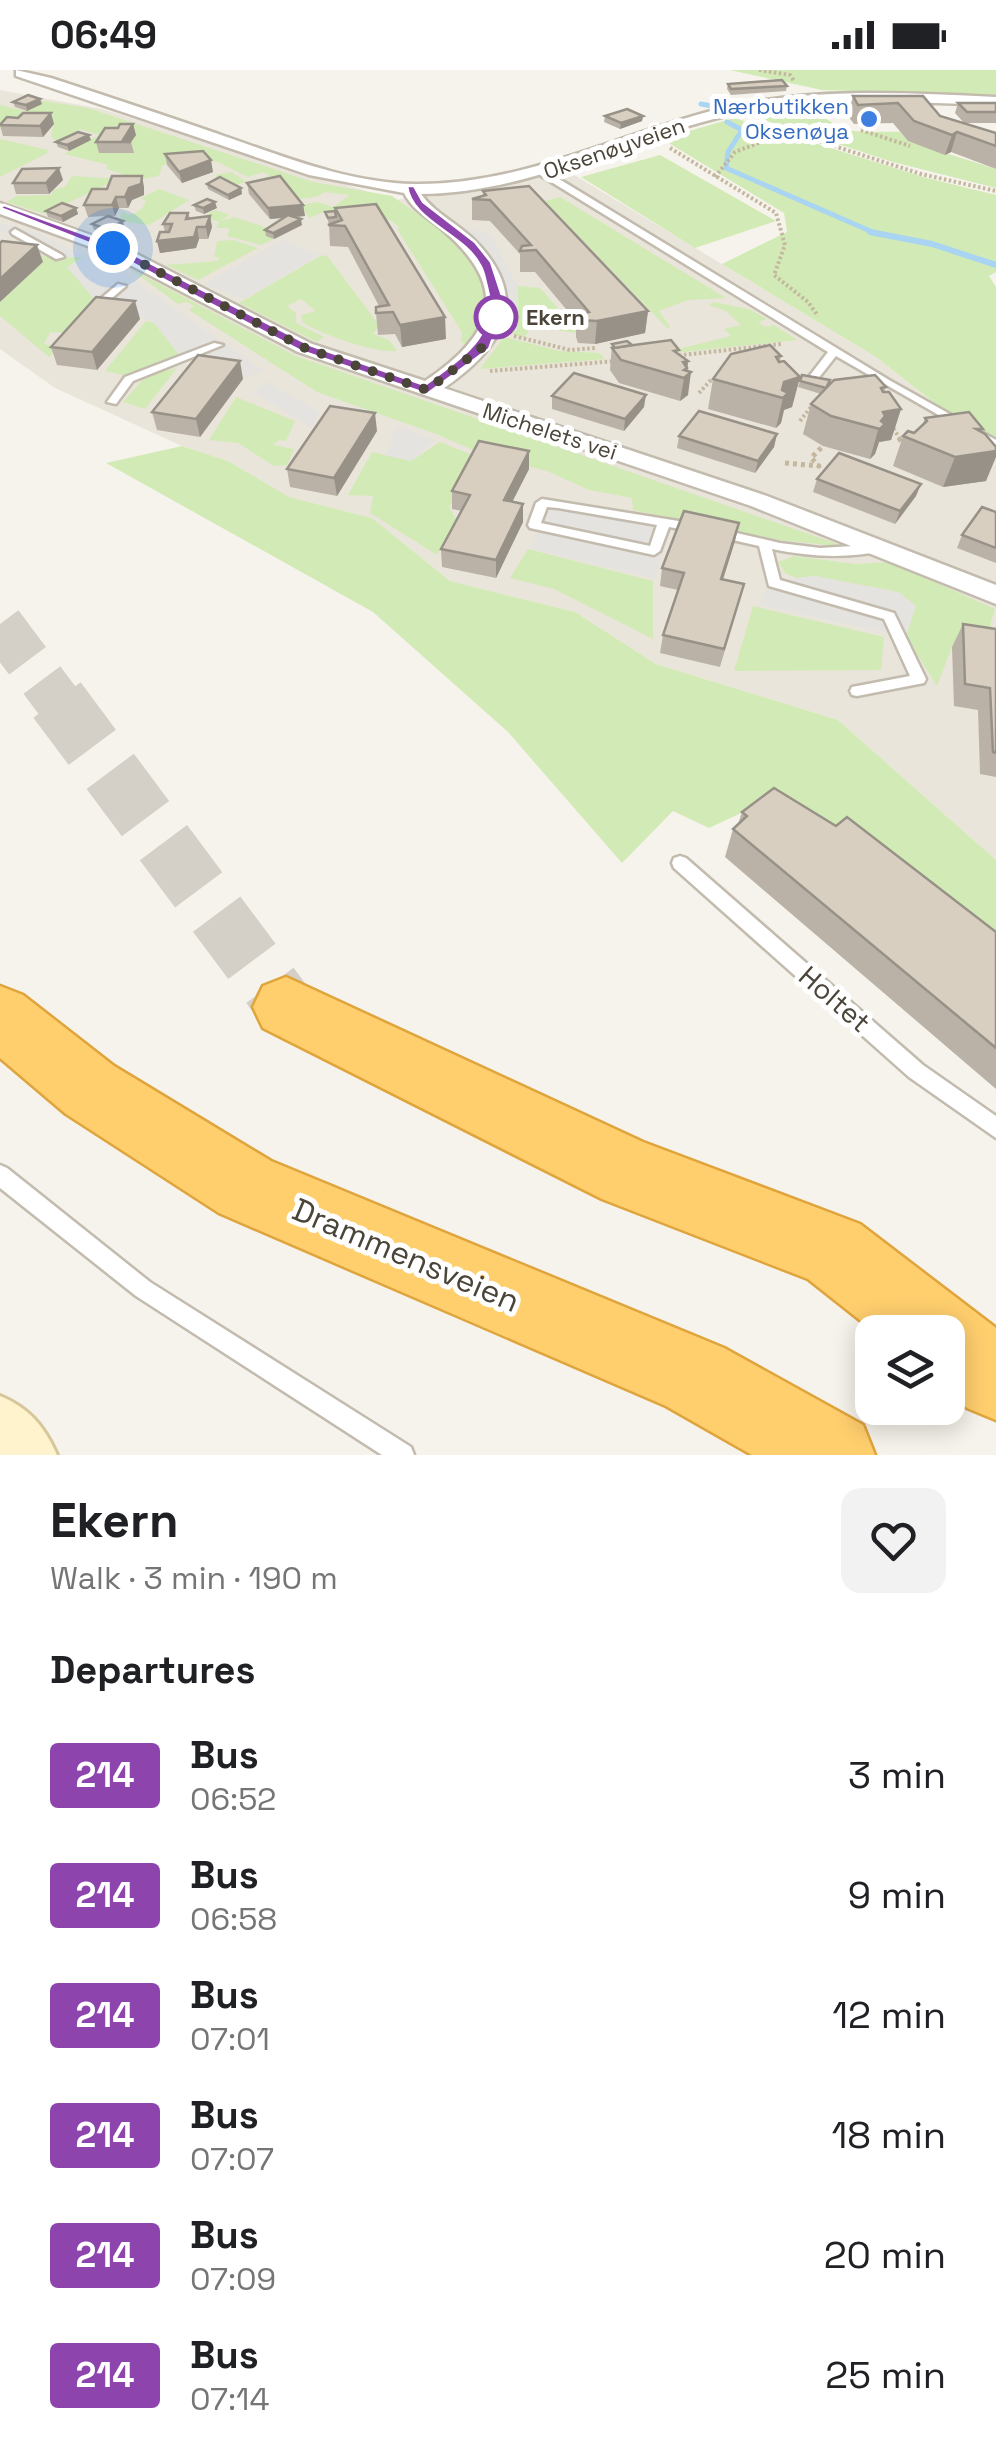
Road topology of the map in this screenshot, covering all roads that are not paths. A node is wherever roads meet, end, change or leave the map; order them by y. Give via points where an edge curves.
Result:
1 (0, 70) edge
2 (20, 73) junction
3 (0, 78) edge
4 (817, 100) junction
5 (996, 100) edge
6 (890, 112) edge
7 (543, 173) junction
8 (410, 189) junction
9 (0, 208) edge
10 (17, 230) junction
11 (59, 257) dead end
12 (122, 286) dead end
13 (84, 322) edge
14 (218, 345) dead end
15 (834, 350) junction
16 (204, 351) junction
17 (193, 366) edge
18 (869, 372) junction
19 (809, 383) edge
20 (849, 385) edge
21 (427, 390) junction
22 (112, 402) dead end
23 (996, 444) edge
24 (664, 522) junction
25 (764, 543) junction
26 (882, 546) junction
27 (996, 595) edge
28 (857, 691) dead end
29 (680, 863) dead end
30 (286, 1007) tunnel mouth
31 (0, 1017) edge
32 (996, 1128) edge
33 (0, 1175) edge
34 (915, 1315) edge
35 (965, 1354) edge
36 (996, 1379) edge
37 (0, 1428) edge
38 (24, 1455) edge
39 (403, 1455) edge
40 (833, 1455) edge

1 - 2 street
2 - 3 street
2 - 8 street, Oksenøyveien via 292,164
4 - 5 street, Oksenøyveien
4 - 6 lane via 830,111
4 - 7 street, Oksenøyveien via 726,112
7 - 8 street, Oksenøyveien via 488,185
7 - 15 lane
8 - 21 street via 418,204 487,265 498,305 492,331 472,359
9 - 10 street, Michelets vei
10 - 11 lane
10 - 21 street, Michelets vei via 113,248 305,348
12 - 13 lane
14 - 16 lane
15 - 18 lane
15 - 19 lane
16 - 17 lane
16 - 22 lane via 129,379
18 - 20 lane
18 - 23 lane
21 - 26 street, Michelets vei
24 - 24 lane via 542,503 534,525 654,552
24 - 25 lane
25 - 26 lane via 841,555
25 - 28 lane via 774,583 889,616 919,678
26 - 27 street, Michelets vei
29 - 32 lane, Holtet via 916,1070
30 - 34 highway via 628,1172 834,1251
31 - 40 highway, Drammensveien via 90,1090 244,1187 630,1347
33 - 39 lane via 143,1288
35 - 36 highway
37 - 38 main road

